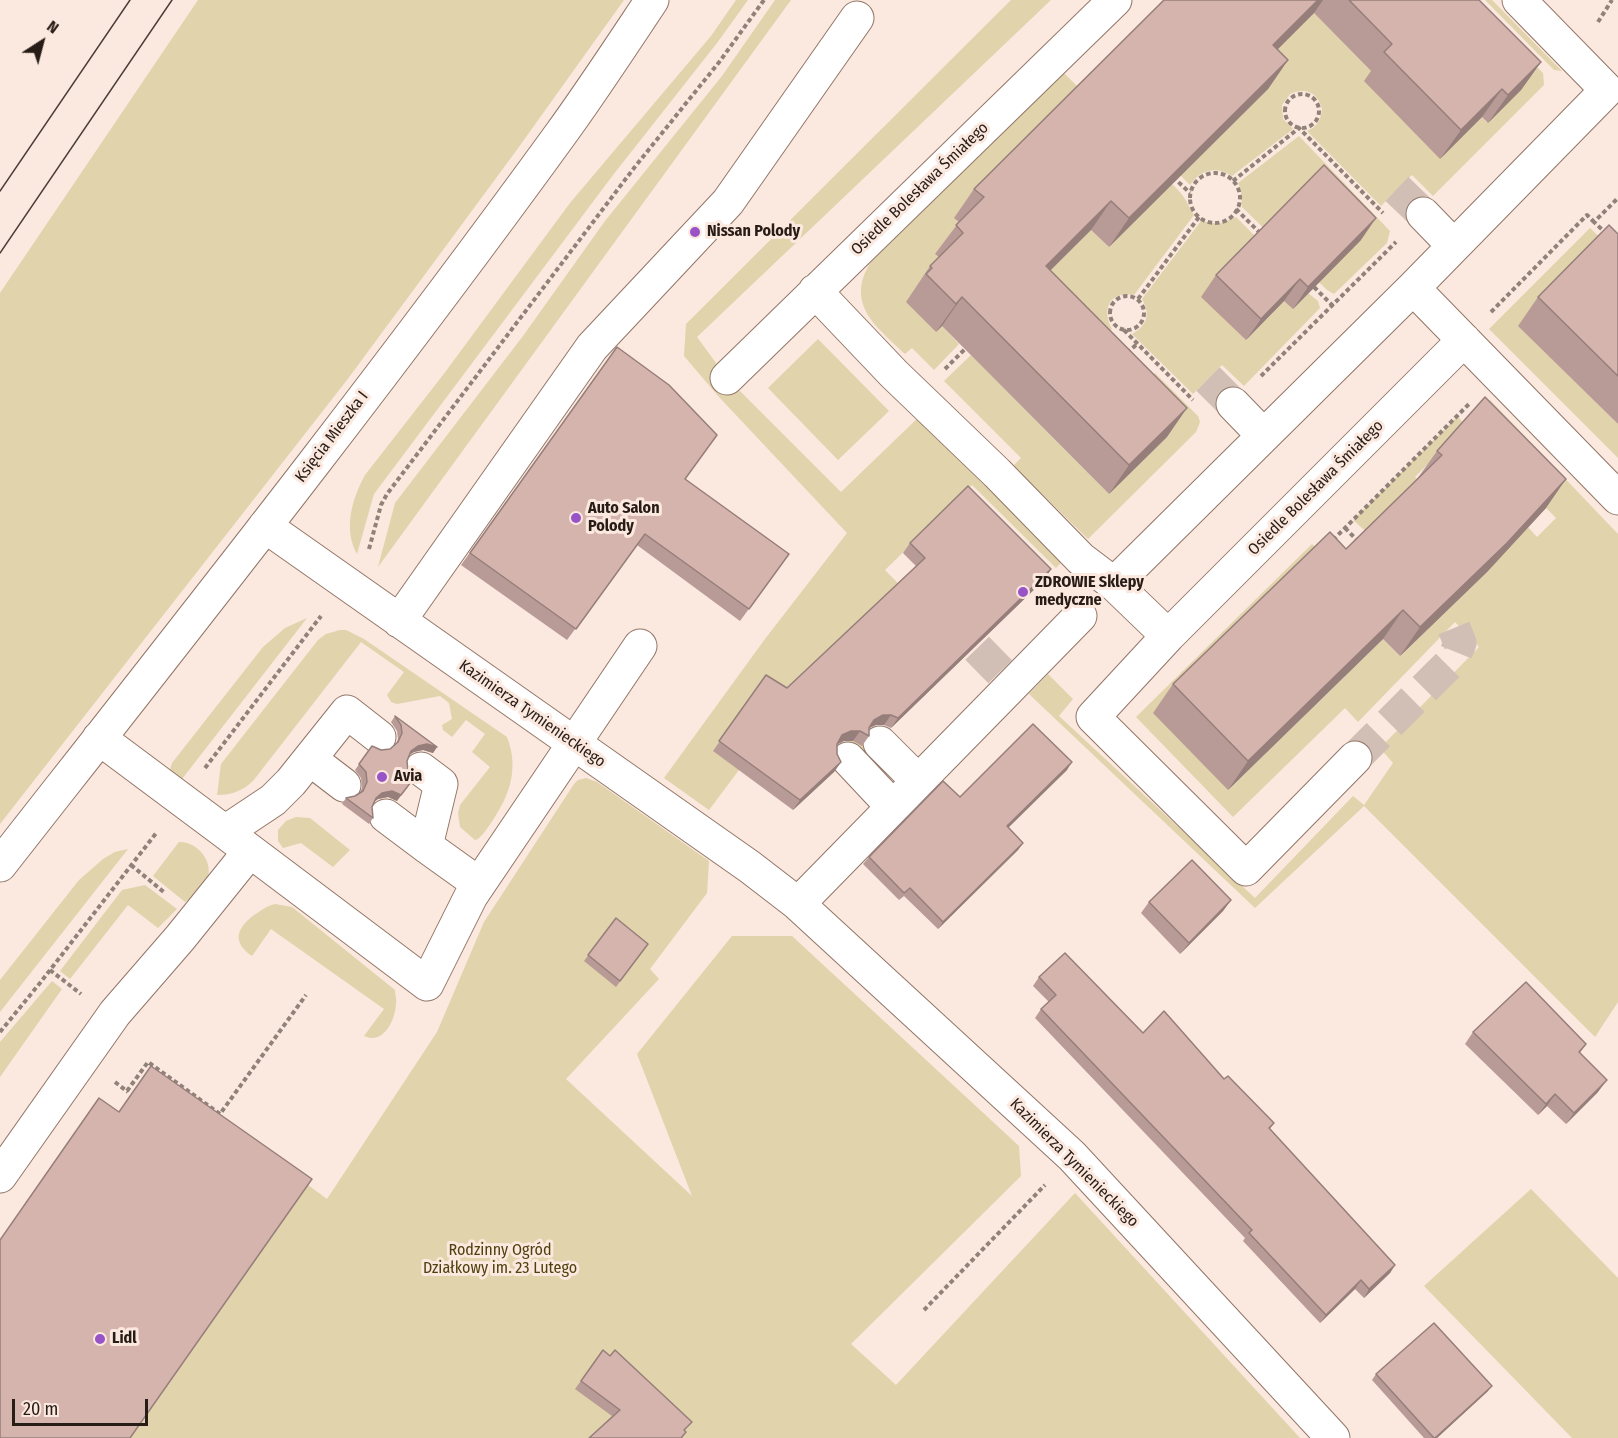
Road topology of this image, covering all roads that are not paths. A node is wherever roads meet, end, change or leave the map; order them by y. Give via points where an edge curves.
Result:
1 (652, 0) edge
2 (1115, 0) edge
3 (1519, 0) edge
4 (857, 18) dead end
5 (1613, 85) edge
6 (1413, 224) tunnel mouth
7 (1454, 246) junction
8 (1413, 288) junction
9 (815, 291) junction
10 (1464, 340) junction
11 (727, 378) dead end
12 (1233, 404) tunnel mouth
13 (1263, 435) junction
14 (1618, 498) edge
15 (265, 526) junction
16 (1114, 584) junction
17 (1080, 616) dead end
18 (399, 621) junction
19 (1168, 636) junction
20 (640, 645) dead end
21 (379, 737) dead end
22 (99, 738) junction
23 (574, 743) junction
24 (880, 743) dead end
25 (1355, 758) tunnel mouth
26 (310, 759) junction
27 (848, 759) dead end
28 (421, 769) dead end
29 (918, 781) junction
30 (344, 785) dead end
31 (893, 807) junction
32 (386, 816) dead end
33 (238, 842) junction
34 (426, 846) junction
35 (0, 865) edge
36 (479, 884) junction
37 (798, 904) junction
38 (0, 1176) edge
39 (1334, 1438) edge

1 - 15 street, Księcia Mieszka I via 561,134
2 - 9 street, Osiedle Bolesława Śmiałego
3 - 5 street
4 - 18 street via 728,202 592,348
5 - 7 street
6 - 7 street
7 - 8 street
8 - 10 street
8 - 13 street
9 - 11 street, Osiedle Bolesława Śmiałego
9 - 16 street via 1081,559
10 - 14 street
10 - 19 street, Osiedle Bolesława Śmiałego
12 - 13 street
13 - 16 street
15 - 18 street, Kazimierza Tymienieckiego
15 - 22 street, Księcia Mieszka I
16 - 19 street
17 - 29 street
18 - 23 street, Kazimierza Tymienieckiego
19 - 25 street, Osiedle Bolesława Śmiałego via 1094,717 1246,868
20 - 23 street
21 - 26 street via 347,712
22 - 33 street
22 - 35 street, Księcia Mieszka I
23 - 36 street
23 - 37 street, Kazimierza Tymienieckiego
24 - 29 street
26 - 30 street
26 - 33 street
27 - 31 street
28 - 34 street via 441,784
29 - 31 street
31 - 37 street
32 - 34 street
33 - 36 street via 427,984
33 - 38 street via 180,938 115,1013
34 - 36 street
37 - 39 street, Kazimierza Tymienieckiego via 1072,1156

